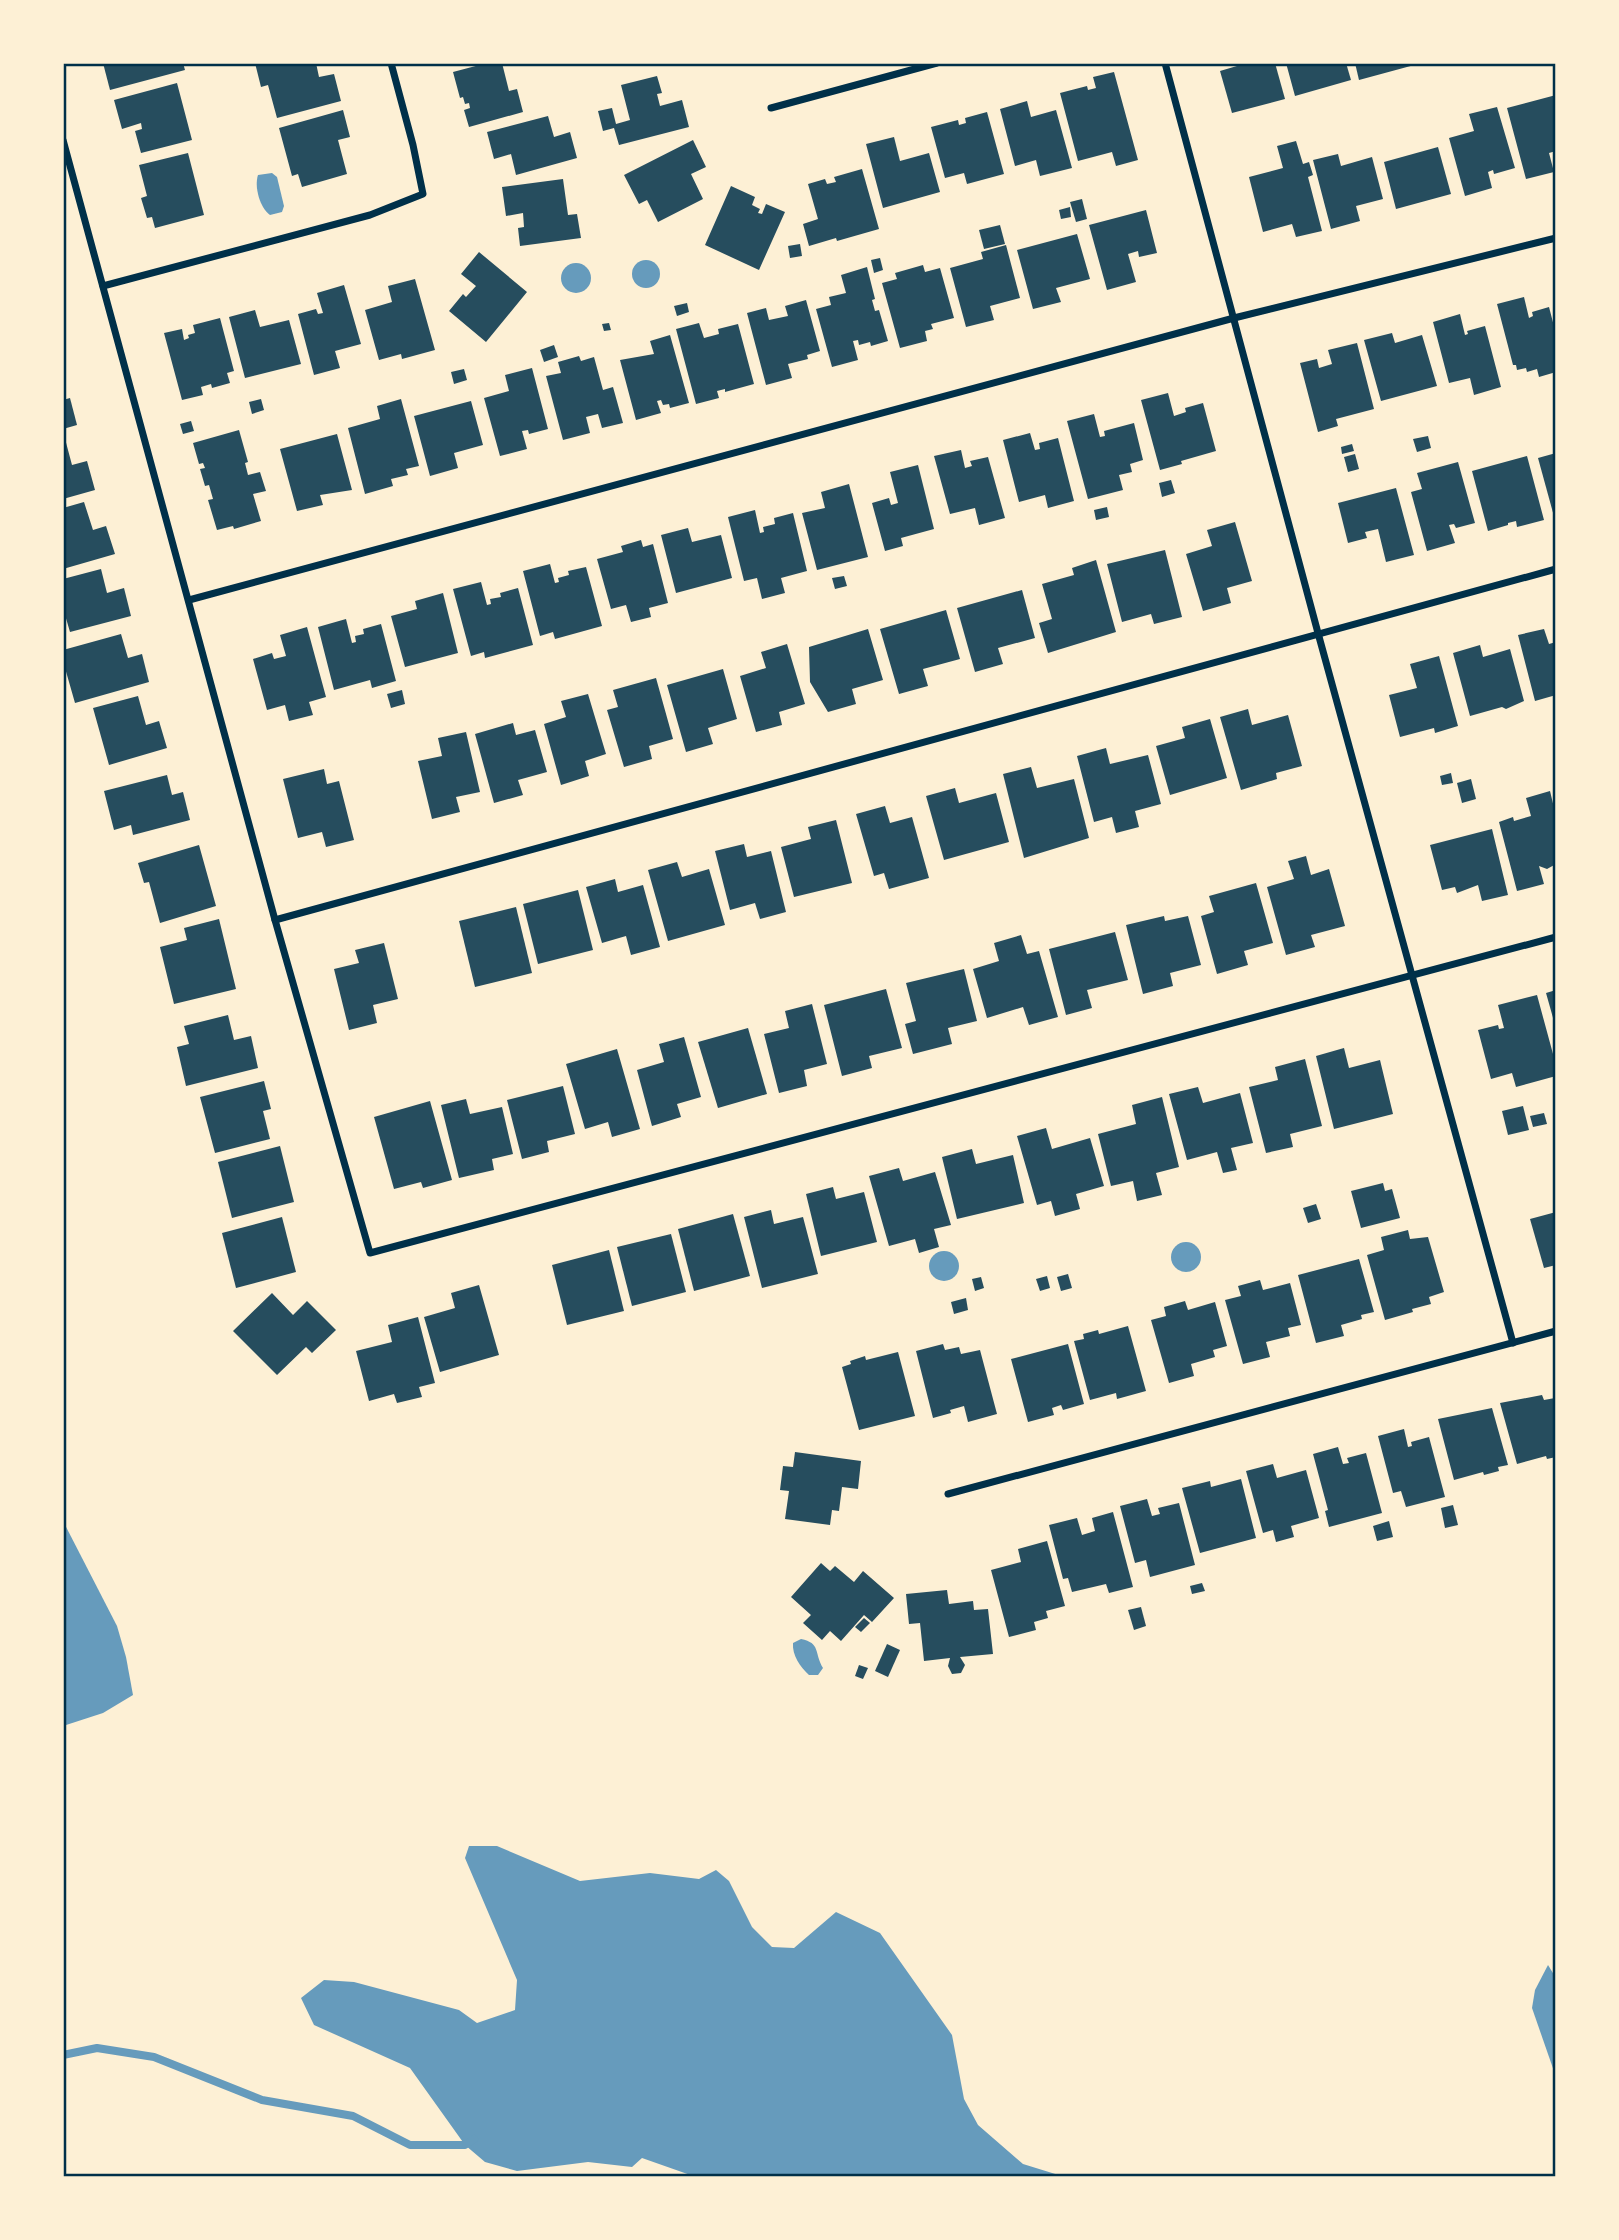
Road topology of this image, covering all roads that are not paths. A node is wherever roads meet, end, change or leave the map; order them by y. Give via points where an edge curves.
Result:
1 (391, 63) edge
2 (937, 63) edge
3 (1165, 63) edge
4 (771, 108) dead end
5 (63, 140) edge
6 (1556, 238) edge
7 (103, 286) junction
8 (1234, 318) junction
9 (1556, 569) edge
10 (189, 600) junction
11 (1318, 633) junction
12 (275, 920) junction
13 (1556, 937) edge
14 (1412, 977) junction
15 (1556, 1331) edge
16 (1513, 1343) junction
17 (948, 1494) dead end

1 - 7 street via 423,194 370,215
2 - 4 street
3 - 8 street
5 - 7 street
6 - 8 street
7 - 10 street
8 - 10 street
8 - 11 street
9 - 11 street
10 - 12 street
11 - 12 street
11 - 14 street
12 - 14 street via 370,1253
13 - 14 street
14 - 16 street
15 - 16 street
16 - 17 street

